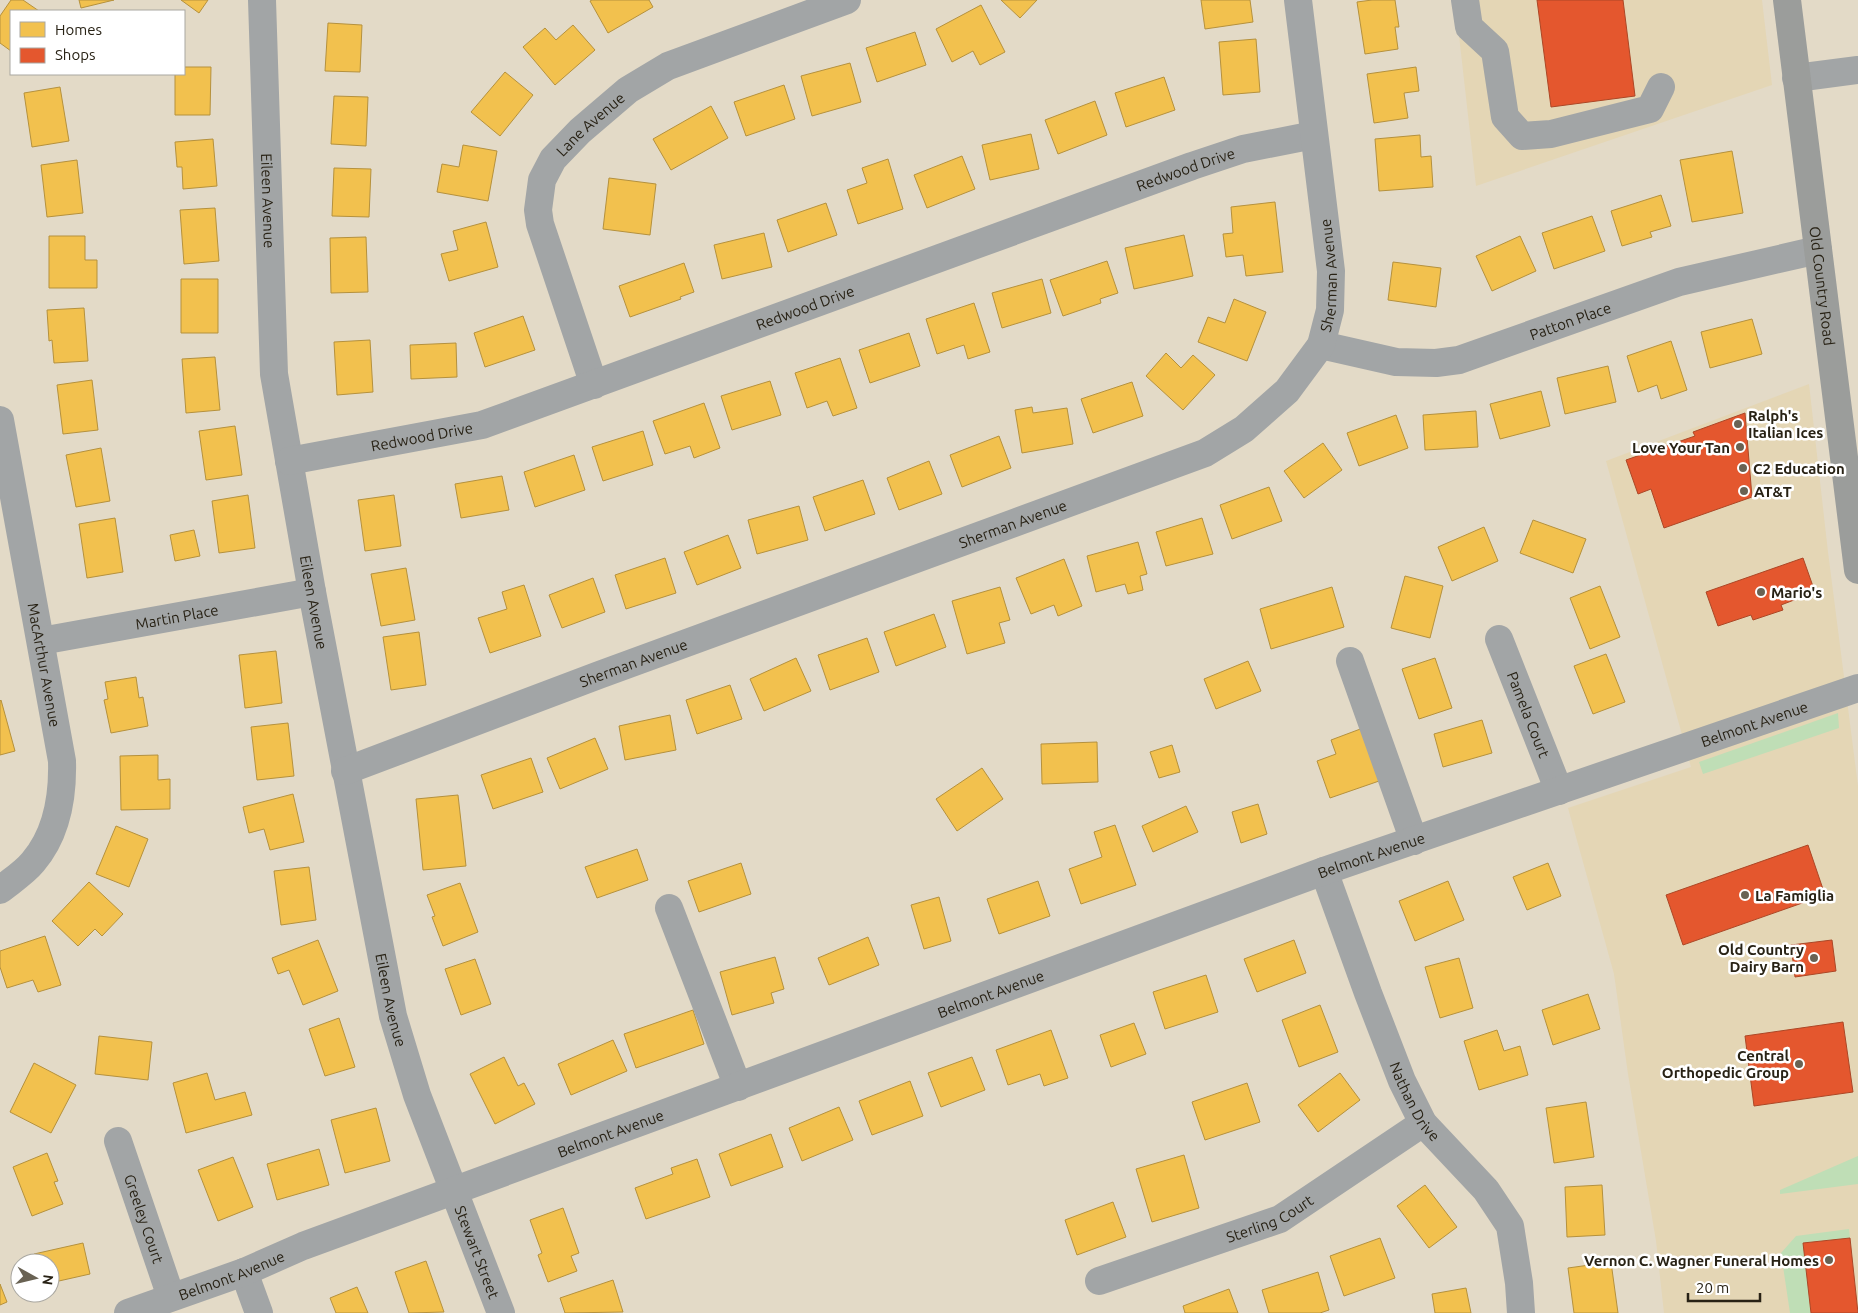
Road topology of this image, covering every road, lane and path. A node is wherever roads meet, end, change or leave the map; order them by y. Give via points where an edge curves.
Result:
1 (262, 0) edge
2 (847, 0) edge
3 (1298, 0) edge
4 (1465, 0) edge
5 (1787, 0) edge
6 (1858, 70) edge
7 (1796, 78) junction
8 (1661, 87) dead end
9 (1314, 135) junction
10 (1818, 250) junction
11 (1321, 345) junction
12 (594, 385) junction
13 (0, 420) edge
14 (289, 461) junction
15 (1858, 570) edge
16 (312, 592) junction
17 (1498, 639) dead end
18 (41, 641) junction
19 (1350, 661) dead end
20 (1858, 688) edge
21 (345, 771) junction
22 (1560, 791) junction
23 (1414, 841) junction
24 (1324, 871) junction
25 (0, 890) edge
26 (669, 908) dead end
27 (738, 1087) junction
28 (1423, 1122) junction
29 (118, 1141) dead end
30 (455, 1191) junction
31 (244, 1272) junction
32 (1099, 1281) dead end
33 (170, 1297) junction
34 (128, 1313) edge
35 (259, 1313) edge
36 (501, 1313) edge
37 (1520, 1313) edge

1 - 14 street, Eileen Avenue via 272,342 274,374
2 - 12 street, Lane Avenue via 668,66 628,90 580,131 554,159 542,180 538,210 540,224
3 - 9 street, Sherman Avenue
4 - 8 street via 1469,27 1495,52 1505,117 1522,136 1551,134 1650,109
5 - 7 main road, Old Country Road
6 - 7 street
7 - 10 main road, Old Country Road
9 - 11 street, Sherman Avenue via 1331,271 1330,310
9 - 12 street, Redwood Drive via 1243,149 1192,166
10 - 11 street, Patton Place via 1679,282 1459,360 1396,362
10 - 15 main road, Old Country Road
11 - 21 street, Sherman Avenue via 1287,391 1244,429 1205,453
12 - 14 street, Redwood Drive via 482,425
13 - 18 street, MacArthur Avenue
14 - 16 street, Eileen Avenue
16 - 18 street, Martin Place
16 - 21 street, Eileen Avenue
17 - 22 street, Pamela Court
18 - 25 street, MacArthur Avenue via 62,761 63,783 58,814 46,843 32,863
19 - 23 street
20 - 22 street, Belmont Avenue
21 - 30 street, Eileen Avenue via 393,1016 417,1095
22 - 23 street, Belmont Avenue
23 - 24 street, Belmont Avenue
24 - 27 street, Belmont Avenue
24 - 28 street, Nathan Drive via 1395,1063
26 - 27 street
27 - 30 street, Belmont Avenue
28 - 32 street, Sterling Court via 1280,1219
28 - 37 street, Nathan Drive via 1486,1190 1510,1226
29 - 33 street, Greeley Court
30 - 31 street, Belmont Avenue via 303,1246
30 - 36 street, Stewart Street
31 - 33 street, Belmont Avenue
31 - 35 street
33 - 34 street, Belmont Avenue

